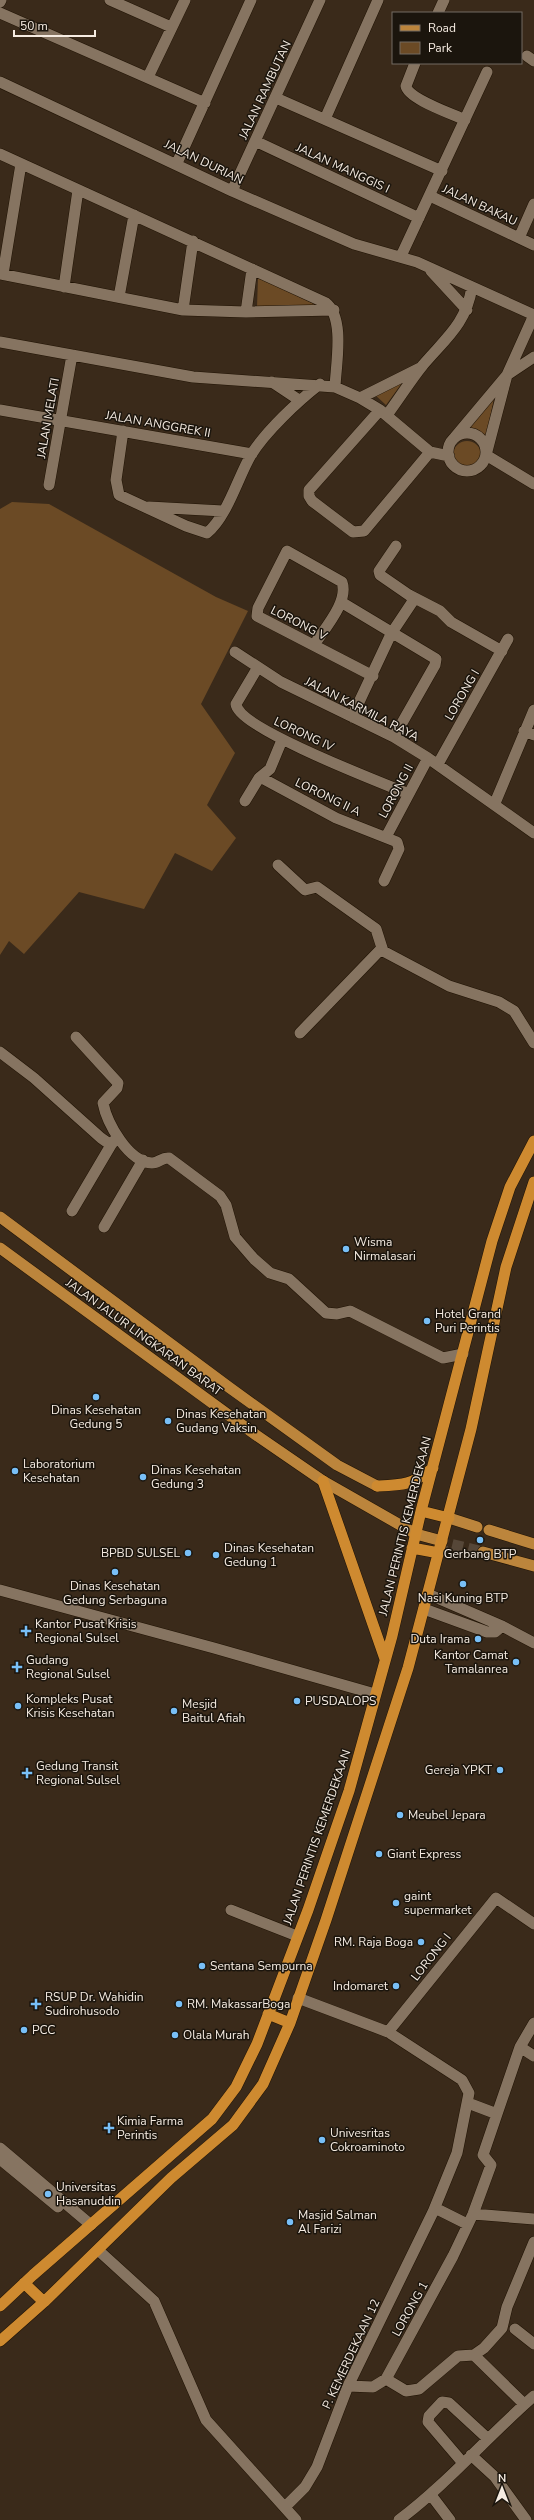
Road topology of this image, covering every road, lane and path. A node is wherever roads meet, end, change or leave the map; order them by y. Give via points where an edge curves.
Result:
1 (110, 0) edge
2 (185, 0) edge
3 (320, 0) edge
4 (378, 0) edge
5 (444, 0) edge
6 (248, 1) edge
7 (438, 12) edge
8 (0, 13) edge
9 (171, 27) junction
10 (415, 64) edge
11 (487, 72) dead end
12 (148, 78) junction
13 (0, 82) edge
14 (276, 98) junction
15 (205, 103) junction
16 (324, 119) junction
17 (465, 120) junction
18 (255, 141) junction
19 (0, 154) edge
20 (177, 163) junction
21 (21, 164) junction
22 (442, 171) junction
23 (78, 190) junction
24 (232, 191) junction
25 (430, 196) junction
26 (534, 204) edge
27 (134, 215) junction
28 (419, 218) junction
29 (519, 238) junction
30 (193, 241) junction
31 (534, 245) edge
32 (401, 256) junction
33 (427, 266) junction
34 (252, 269) junction
35 (1, 274) edge
36 (64, 287) junction
37 (472, 287) junction
38 (119, 298) junction
39 (183, 310) junction
40 (334, 310) junction
41 (467, 310) junction
42 (246, 312) junction
43 (534, 315) edge
44 (0, 342) edge
45 (72, 355) junction
46 (534, 357) edge
47 (422, 366) junction
48 (507, 375) junction
49 (271, 382) junction
50 (320, 384) junction
51 (335, 387) junction
52 (360, 398) junction
53 (299, 400) junction
54 (0, 410) edge
55 (383, 413) junction
56 (60, 421) junction
57 (123, 431) junction
58 (455, 437) junction
59 (430, 452) junction
60 (252, 454) junction
61 (486, 455) junction
62 (448, 456) junction
63 (534, 484) edge
64 (49, 485) dead end
65 (143, 506) junction
66 (223, 511) junction
67 (396, 546) dead end
68 (416, 598) junction
69 (341, 602) junction
70 (391, 634) junction
71 (508, 639) dead end
72 (314, 645) junction
73 (502, 651) junction
74 (235, 652) dead end
75 (258, 667) junction
76 (373, 676) junction
77 (534, 710) edge
78 (352, 717) junction
79 (529, 733) edge
80 (394, 737) junction
81 (282, 740) junction
82 (433, 761) junction
83 (260, 777) junction
84 (409, 794) junction
85 (245, 801) dead end
86 (495, 803) junction
87 (534, 833) edge
88 (386, 837) junction
89 (278, 866) dead end
90 (384, 881) dead end
91 (382, 948) junction
92 (300, 1033) dead end
93 (76, 1037) dead end
94 (534, 1043) edge
95 (0, 1052) edge
96 (114, 1141) junction
97 (534, 1141) edge
98 (143, 1160) junction
99 (534, 1182) edge
100 (72, 1211) dead end
101 (0, 1217) edge
102 (104, 1227) dead end
103 (0, 1248) edge
104 (463, 1354) junction
105 (432, 1468) junction
106 (323, 1481) junction
107 (377, 1486) joint
108 (421, 1511) junction
109 (448, 1518) junction
110 (477, 1527) dead end
111 (489, 1530) dead end
112 (416, 1534) junction
113 (442, 1541) junction
114 (534, 1544) edge
115 (412, 1548) junction
116 (483, 1552) tunnel mouth
117 (439, 1553) junction
118 (534, 1566) edge
119 (0, 1590) edge
120 (428, 1594) junction
121 (424, 1609) junction
122 (502, 1626) junction
123 (534, 1643) edge
124 (385, 1659) junction
125 (375, 1694) junction
126 (231, 1910) dead end
127 (534, 1924) edge
128 (297, 1936) junction
129 (298, 1998) junction
130 (268, 2014) junction
131 (290, 2023) junction
132 (534, 2023) edge
133 (388, 2032) junction
134 (520, 2048) junction
135 (534, 2056) edge
136 (468, 2103) junction
137 (497, 2114) junction
138 (0, 2148) edge
139 (0, 2159) edge
140 (435, 2208) junction
141 (473, 2214) junction
142 (534, 2219) edge
143 (466, 2224) junction
144 (88, 2227) junction
145 (534, 2242) edge
146 (98, 2250) junction
147 (24, 2283) junction
148 (44, 2302) junction
149 (0, 2306) edge
150 (515, 2329) dead end
151 (0, 2341) edge
152 (534, 2344) edge
153 (475, 2356) dead end
154 (386, 2379) junction
155 (348, 2386) junction
156 (534, 2396) edge
157 (524, 2404) junction
158 (487, 2438) junction
159 (467, 2459) junction
160 (431, 2495) junction
161 (285, 2507) junction
162 (296, 2520) edge
163 (399, 2520) edge
164 (450, 2520) edge
165 (526, 2520) edge

1 - 9 street
2 - 9 street
3 - 14 street, JALAN RAMBUTAN
4 - 16 street
5 - 7 street
6 - 15 street
8 - 12 street
9 - 12 street
10 - 17 street via 406,86 408,91
11 - 17 street
12 - 15 street
13 - 20 street, JALAN DURIAN
14 - 16 street
14 - 18 street, JALAN RAMBUTAN
15 - 20 street
16 - 22 street
17 - 22 street
18 - 24 street, JALAN RAMBUTAN
18 - 28 street, JALAN MANGGIS I
19 - 21 street
20 - 24 street, JALAN DURIAN
21 - 23 street
21 - 35 street
22 - 25 street
23 - 27 street
23 - 36 street
24 - 32 street, JALAN DURIAN via 354,244
25 - 28 street
25 - 29 street, JALAN BAKAU
26 - 29 street, JALAN BAKAU
27 - 30 street
27 - 38 street
28 - 32 street
29 - 31 street, JALAN BAKAU
30 - 34 street
30 - 39 street
32 - 33 street, JALAN DURIAN
33 - 37 street, JALAN DURIAN
33 - 41 street
34 - 40 street via 321,300
34 - 42 street
35 - 36 street
36 - 38 street
37 - 41 street
37 - 43 street, JALAN DURIAN
38 - 39 street
39 - 42 street
40 - 42 street
40 - 51 street via 337,325
41 - 47 street via 459,325
43 - 48 street
44 - 45 street
45 - 49 street via 193,376
45 - 56 street, JALAN MELATI
46 - 48 street
47 - 52 street
47 - 55 street
48 - 58 street
48 - 61 street
49 - 50 street
49 - 53 street
50 - 51 street
50 - 53 street
51 - 52 street
52 - 55 street
53 - 60 street
54 - 56 street, JALAN ANGGREK II
55 - 59 street
55 - 59 street via 317,480 308,492 312,501 353,532 364,531
56 - 57 street, JALAN ANGGREK II
56 - 64 street, JALAN MELATI
57 - 60 street, JALAN ANGGREK II
57 - 65 street via 116,490 120,496
58 - 61 street via 465,433 475,435 484,443
58 - 62 street via 448,449
59 - 62 street
60 - 66 street
61 - 62 street via 479,466 467,470 455,467
61 - 63 street
65 - 66 street
65 - 66 street via 203,533 210,531
67 - 68 street via 379,574
68 - 70 street
68 - 73 street via 440,611 451,622
69 - 70 street
69 - 72 street
69 - 72 street, LORONG V via 344,588 342,582 288,551 258,608 257,616
70 - 76 street
70 - 80 street via 436,659
71 - 73 street, LORONG I
72 - 76 street, LORONG V
73 - 82 street, LORONG I
74 - 75 street, JALAN KARMILA RAYA
75 - 78 street, JALAN KARMILA RAYA via 299,692
75 - 81 street, LORONG IV via 236,704 237,709 250,721
76 - 78 street
77 - 79 street
78 - 80 street, JALAN KARMILA RAYA
79 - 86 street
80 - 82 street, JALAN KARMILA RAYA
81 - 83 street via 270,769
81 - 84 street, LORONG IV
82 - 84 street, LORONG II
82 - 86 street, JALAN KARMILA RAYA
83 - 85 street
83 - 88 street, LORONG II A via 326,813
84 - 88 street, LORONG II
86 - 87 street, JALAN KARMILA RAYA
88 - 90 street via 397,842 399,850
89 - 91 street via 305,890 317,887 376,929
91 - 92 street
91 - 94 street via 435,979 499,1002 514,1011
93 - 96 street via 118,1083 117,1088 103,1103
95 - 96 street via 34,1078 93,1132
96 - 98 street
96 - 100 street
97 - 104 highway, JALAN PERINTIS KEMERDEKAAN via 510,1187 492,1241
98 - 102 street
98 - 104 street via 153,1163 169,1158 220,1196 226,1205 234,1235 244,1248 270,1273 289,1279 324,1312 335,1314 350,1311 443,1358
99 - 109 highway via 506,1267 471,1429
101 - 107 main road, JALAN JALUR LINGKARAN BARAT via 337,1465
103 - 106 main road, JALAN JALUR LINGKARAN BARAT via 250,1431
104 - 105 highway, JALAN PERINTIS KEMERDEKAAN
105 - 107 highway via 418,1480 405,1485
105 - 108 highway, JALAN PERINTIS KEMERDEKAAN
106 - 112 main road, JALAN JALUR LINGKARAN BARAT
106 - 124 highway
108 - 109 highway
108 - 112 highway, JALAN PERINTIS KEMERDEKAAN
109 - 110 main road
109 - 113 highway
111 - 114 main road
112 - 113 main road, JALAN JALUR LINGKARAN BARAT
112 - 115 highway, JALAN PERINTIS KEMERDEKAAN
113 - 117 highway
115 - 117 highway
115 - 124 highway, JALAN PERINTIS KEMERDEKAAN
116 - 118 main road
117 - 120 highway
119 - 125 street
120 - 121 highway
120 - 122 street
121 - 122 street via 490,1632 495,1632
121 - 129 highway via 377,1768
122 - 123 street
124 - 125 highway, JALAN PERINTIS KEMERDEKAAN
125 - 128 highway, JALAN PERINTIS KEMERDEKAAN via 349,1791
126 - 128 street
127 - 133 street, LORONG I via 496,1898
128 - 130 highway, JALAN PERINTIS KEMERDEKAAN
129 - 131 highway
129 - 133 street
130 - 131 highway
130 - 144 highway, JALAN PERINTIS KEMERDEKAAN via 236,2087 212,2119
131 - 146 highway via 263,2084 233,2125 171,2178
132 - 134 street
133 - 136 street via 462,2080 469,2091
134 - 135 street
134 - 137 street
136 - 137 street
136 - 140 street, P. KEMERDEKAAN 12 via 457,2152
137 - 141 street, LORONG 1 via 483,2154 491,2165
138 - 144 street
139 - 144 street
140 - 143 street
140 - 155 street, P. KEMERDEKAAN 12
141 - 142 street
141 - 143 street, LORONG 1
143 - 154 street, LORONG 1 via 453,2256 414,2332
144 - 147 highway, JALAN PERINTIS KEMERDEKAAN
145 - 154 street via 507,2307 502,2328 484,2348 474,2355 458,2356 418,2389 406,2391
146 - 148 highway
146 - 161 street via 154,2301 206,2420
147 - 148 highway
147 - 149 highway, JALAN PERINTIS KEMERDEKAAN
148 - 151 highway
150 - 152 street
153 - 157 street
154 - 155 street via 373,2387
155 - 161 street, P. KEMERDEKAAN 12 via 317,2467 305,2487
156 - 157 street
157 - 158 street
158 - 159 street
158 - 159 street via 449,2403 442,2402 428,2418 428,2422
159 - 160 street
159 - 165 street via 495,2477
160 - 163 street
160 - 164 street
161 - 162 street

